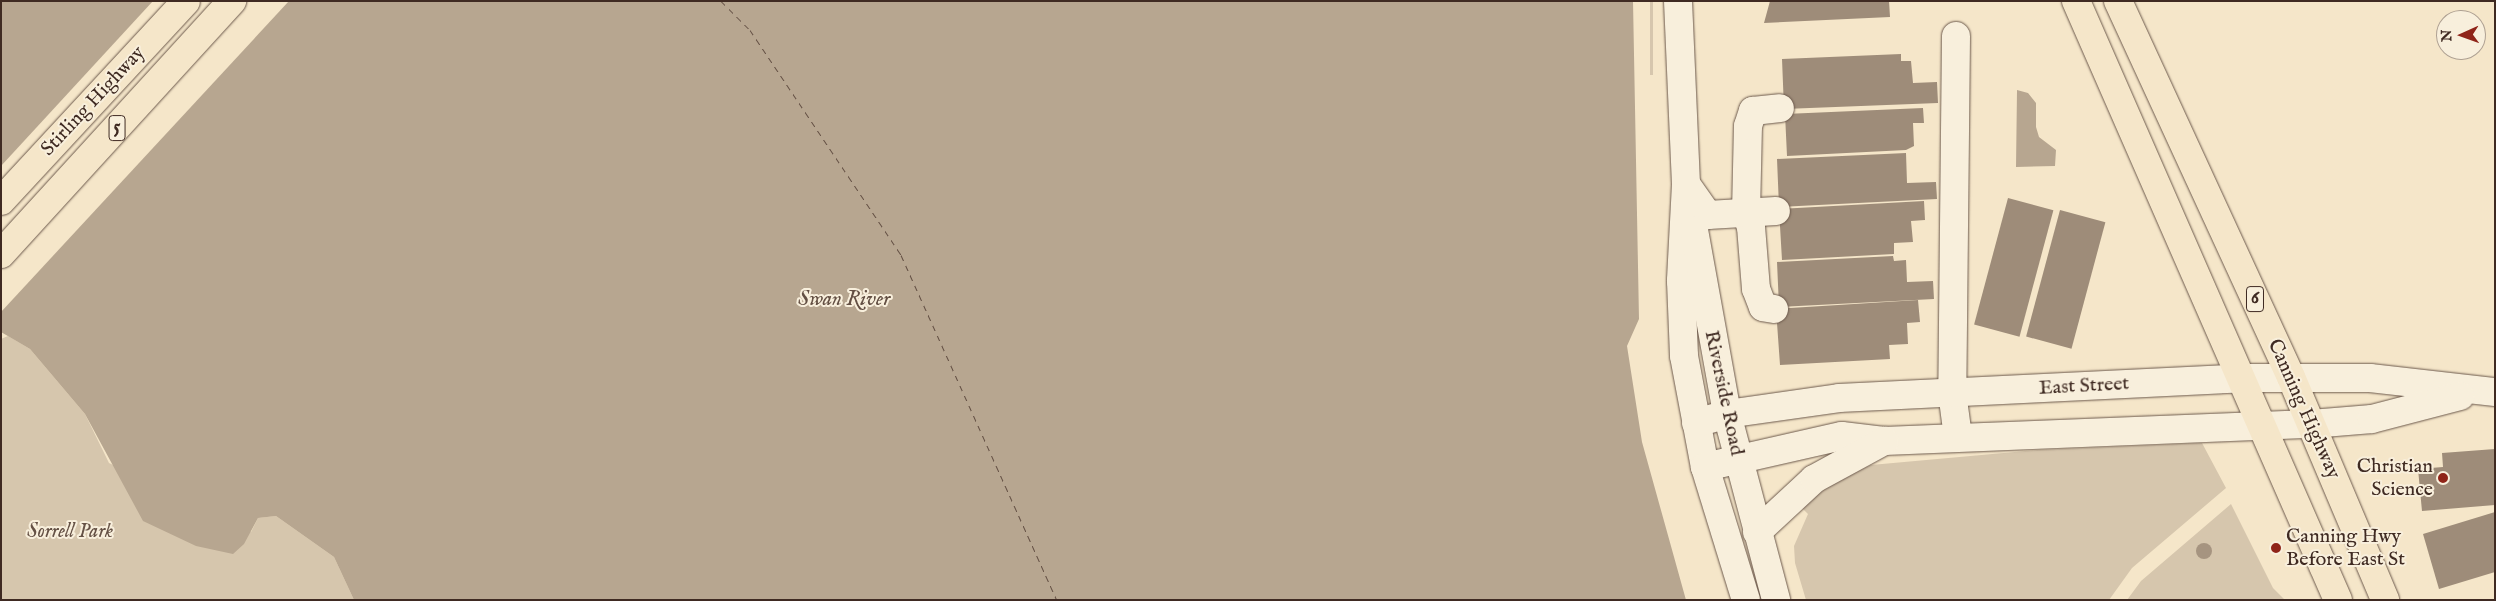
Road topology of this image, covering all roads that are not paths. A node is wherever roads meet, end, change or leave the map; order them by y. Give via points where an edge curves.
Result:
1 (186, 1) edge
2 (232, 1) edge
3 (1678, 1) edge
4 (2076, 1) edge
5 (2118, 1) edge
6 (1956, 36) dead end
7 (1780, 108) dead end
8 (1686, 184) junction
9 (1, 201) edge
10 (1776, 211) dead end
11 (1746, 213) junction
12 (1, 254) edge
13 (1774, 309) dead end
14 (2245, 378) junction
15 (2291, 378) junction
16 (1952, 392) junction
17 (2484, 392) edge
18 (1727, 414) junction
19 (1696, 423) junction
20 (2311, 424) junction
21 (2266, 426) junction
22 (1958, 437) junction
23 (1884, 441) junction
24 (1737, 458) junction
25 (1706, 467) junction
26 (1757, 532) junction
27 (1746, 600) edge
28 (1776, 600) edge
29 (2338, 600) edge
30 (2385, 600) edge

1 - 9 main road, Stirling Highway / 5
2 - 12 main road, Stirling Highway / 5
3 - 8 street, Riverside Road
4 - 14 main road, Canning Highway / 6
5 - 15 main road, Canning Highway / 6
6 - 16 street
7 - 11 street via 1753,111 1749,120
8 - 11 street via 1708,215
8 - 18 street, Riverside Road
8 - 19 street, Riverside Road via 1682,290 1684,356
10 - 11 street
11 - 13 street via 1757,300 1762,308
14 - 15 street, East Street
14 - 16 street, East Street
14 - 21 main road, Canning Highway / 6
15 - 17 street, East Street via 2370,378
15 - 20 main road, Canning Highway / 6
16 - 18 street, East Street via 1840,398
16 - 22 street
17 - 20 street, East Street via 2372,419
18 - 19 street, East Street
18 - 24 street, Riverside Road
19 - 25 street, Riverside Road
20 - 21 street, East Street
20 - 30 main road, Canning Highway / 6
21 - 22 street, East Street
21 - 29 main road, Canning Highway / 6
22 - 23 street, East Street
23 - 24 street, East Street via 1842,436
23 - 26 street via 1814,479
24 - 25 street, East Street
24 - 26 street, Riverside Road
25 - 27 street, Riverside Road
26 - 28 street, Riverside Road

